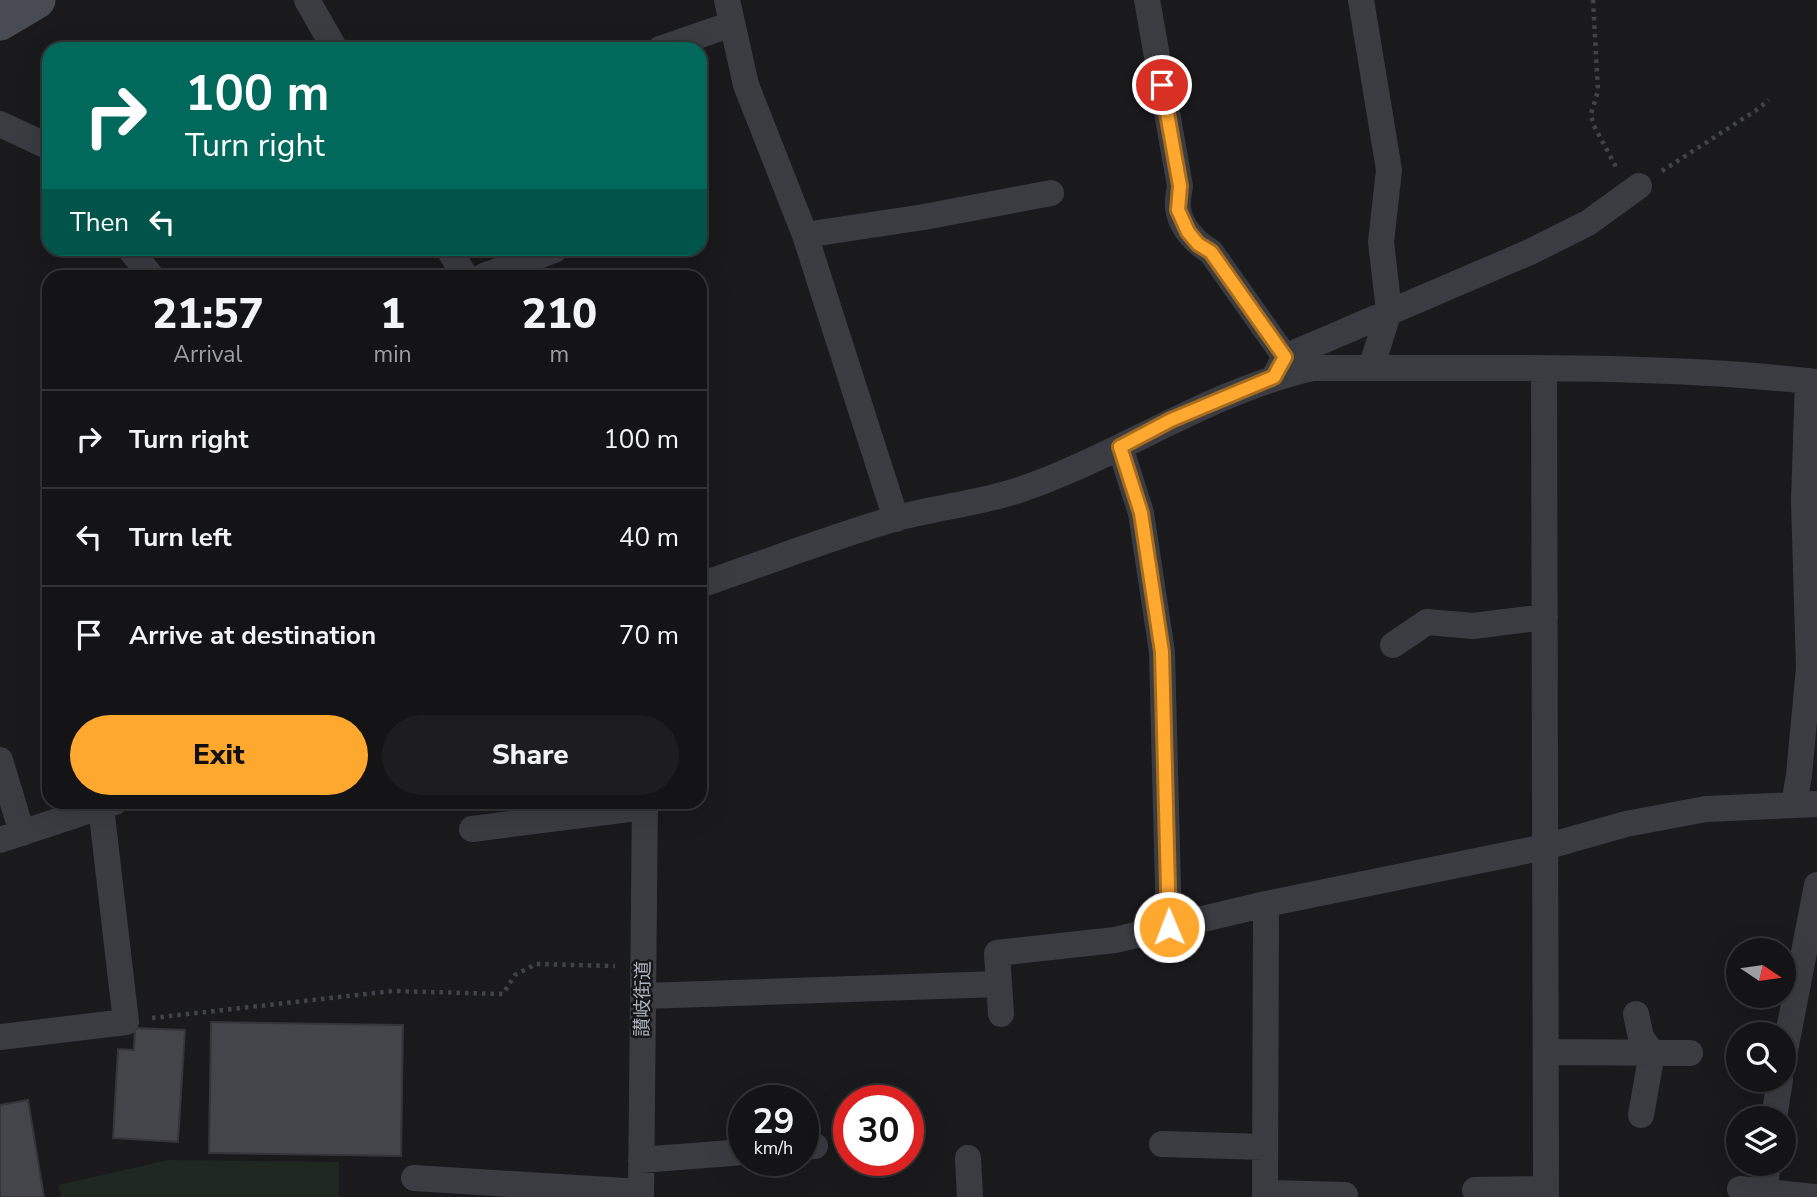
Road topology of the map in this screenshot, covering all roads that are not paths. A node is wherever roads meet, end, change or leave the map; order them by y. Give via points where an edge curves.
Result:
1 (37, 0) edge
2 (307, 0) edge
3 (1147, 0) edge
4 (1361, 0) edge
5 (730, 12) edge
6 (0, 22) edge
7 (331, 42) edge
8 (673, 42) edge
9 (0, 124) edge
10 (42, 144) edge
11 (1635, 190) road end
12 (1051, 193) dead end
13 (804, 235) junction
14 (135, 256) edge
15 (538, 256) edge
16 (146, 270) edge
17 (500, 270) edge
18 (1389, 311) junction
19 (1280, 367) junction
20 (1371, 368) junction
21 (1544, 369) junction
22 (1812, 382) edge
23 (1120, 447) junction
24 (896, 519) junction
25 (707, 583) edge
26 (1545, 617) junction
27 (1393, 645) dead end
28 (1813, 668) edge
29 (0, 760) edge
30 (1805, 805) edge
31 (94, 809) edge
32 (109, 809) edge
33 (610, 809) edge
34 (645, 809) edge
35 (472, 829) dead end
36 (11, 837) edge
37 (1545, 847) junction
38 (1817, 885) edge
39 (1266, 904) junction
40 (1169, 927) junction
41 (999, 984) junction
42 (643, 996) junction
43 (1001, 1014) dead end
44 (1636, 1014) dead end
45 (1791, 1022) edge
46 (0, 1037) edge
47 (1546, 1052) junction
48 (1652, 1053) junction
49 (1690, 1053) dead end
50 (1641, 1115) dead end
51 (1161, 1144) dead end
52 (1265, 1147) junction
53 (728, 1153) edge
54 (968, 1158) dead end
55 (641, 1160) junction
56 (1761, 1176) edge
57 (414, 1178) dead end
58 (1475, 1190) dead end
59 (1546, 1193) edge
60 (641, 1194) edge
61 (1265, 1195) edge
62 (1345, 1195) dead end
63 (970, 1197) edge
64 (1813, 1197) edge

1 - 6 main road
2 - 7 street
3 - 19 street via 1180,186 1178,210 1188,232 1211,252
4 - 18 street via 1389,170 1381,242
5 - 8 street
5 - 13 street via 747,85
9 - 10 street
11 - 18 street via 1564,235
12 - 13 street
13 - 24 street
14 - 16 street
15 - 17 street
18 - 19 street
18 - 20 street
19 - 20 street
19 - 23 street
20 - 21 street
21 - 22 street via 1632,368
21 - 26 street
22 - 28 street via 1804,501
23 - 24 street via 1021,489
23 - 40 street via 1141,513 1162,652
24 - 25 street
26 - 27 street via 1473,626 1427,621
26 - 37 street
28 - 30 street via 1800,775
29 - 36 street
30 - 37 street via 1706,809 1626,824
31 - 36 street
32 - 46 street via 126,1022
33 - 35 street
34 - 42 street, 讃岐街道
37 - 39 street
37 - 47 street
38 - 45 street
39 - 40 street
39 - 52 street
40 - 41 street via 1115,940 996,953
41 - 42 street
41 - 43 street
42 - 55 street, 讃岐街道
44 - 48 street
47 - 48 street
47 - 59 street
48 - 49 street
48 - 50 street
51 - 52 street
52 - 61 street
53 - 55 street
54 - 63 street
55 - 60 street, 讃岐街道
56 - 64 street via 1752,1190
57 - 60 street
58 - 59 street
61 - 62 street

